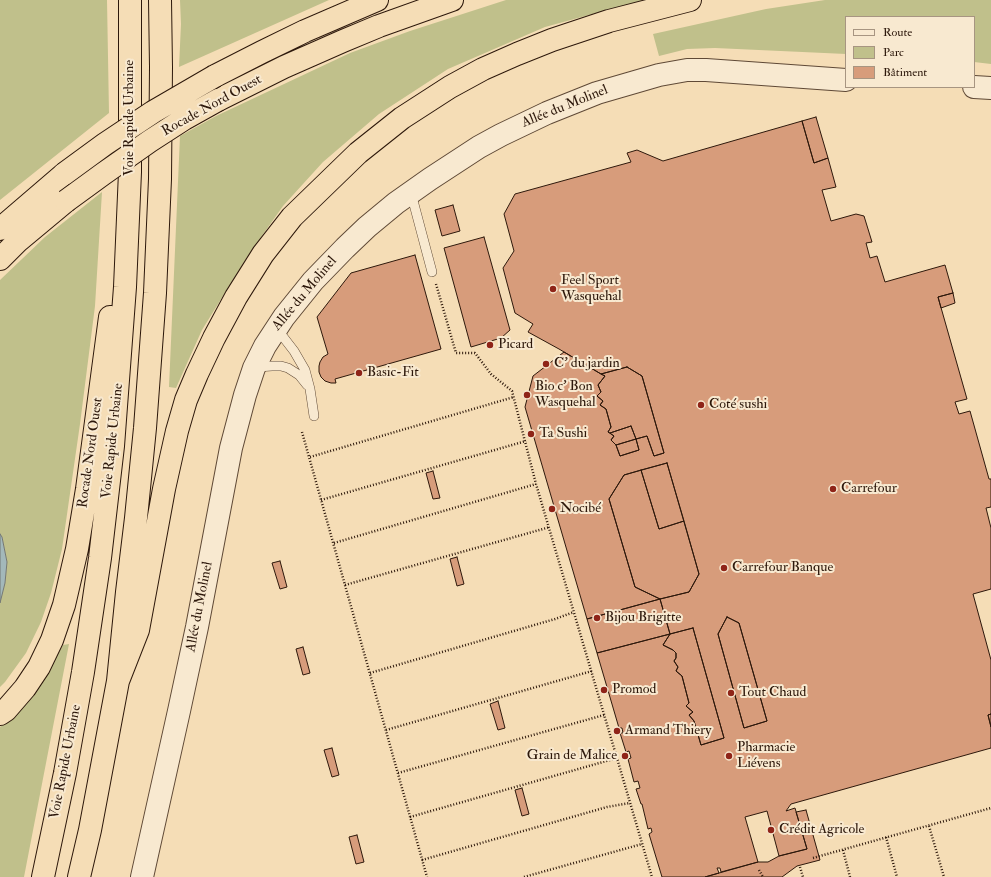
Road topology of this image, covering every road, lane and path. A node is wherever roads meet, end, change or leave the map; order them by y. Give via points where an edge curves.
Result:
1 (130, 0) edge
2 (160, 0) edge
3 (377, 0) edge
4 (452, 0) edge
5 (690, 0) edge
6 (845, 80) edge
7 (975, 87) edge
8 (991, 88) edge
9 (130, 172) junction
10 (410, 192) junction
11 (0, 229) edge
12 (0, 259) edge
13 (432, 272) joint
14 (276, 328) junction
15 (254, 368) junction
16 (310, 389) junction
17 (514, 397) junction
18 (314, 416) dead end
19 (302, 432) dead end
20 (526, 441) junction
21 (310, 457) junction
22 (536, 484) junction
23 (321, 500) junction
24 (550, 527) junction
25 (334, 543) junction
26 (346, 585) junction
27 (574, 612) junction
28 (592, 671) junction
29 (370, 673) junction
30 (118, 681) junction
31 (0, 714) edge
32 (604, 715) junction
33 (386, 730) junction
34 (617, 758) junction
35 (398, 773) junction
36 (630, 803) junction
37 (991, 808) edge
38 (410, 817) junction
39 (929, 826) junction
40 (886, 838) junction
41 (642, 844) junction
42 (843, 850) junction
43 (813, 858) dead end
44 (422, 860) junction
45 (800, 867) dead end
46 (759, 870) dead end
47 (43, 877) edge
48 (79, 877) edge
49 (142, 877) edge
50 (427, 877) edge
51 (524, 877) edge
52 (652, 877) edge
53 (763, 877) edge
54 (803, 877) edge
55 (850, 877) edge
56 (897, 877) edge
57 (944, 877) edge

1 - 9 highway, Voie Rapide Urbaine
2 - 30 highway via 162,67 155,293 145,428
3 - 11 highway, Rocade Nord Ouest, bridge via 262,52 215,76 148,116 64,174
4 - 12 highway, Rocade Nord Ouest, bridge via 379,26 284,67 184,119 66,201
5 - 30 highway via 609,21 552,40 483,69 457,83 402,118 363,148 292,217 263,254 236,297 189,394 177,431 164,489 138,630
6 - 10 street, Allée du Molinel via 706,70 687,70 659,75 596,93 521,125 479,147
7 - 8 street
9 - 31 highway, Rocade Nord Ouest via 87,489 64,605 39,667 25,688
9 - 47 highway, Voie Rapide Urbaine via 122,342 102,544 65,773
10 - 13 lane
10 - 14 street, Allée du Molinel via 367,227 324,268
13 - 17 path via 456,353 474,353 491,374 512,391
14 - 15 street, Allée du Molinel
14 - 16 lane via 300,361
15 - 16 lane via 288,368 299,375
15 - 49 street, Allée du Molinel via 231,448 195,634
16 - 18 lane
17 - 20 path
17 - 21 path
19 - 21 path
20 - 22 path
20 - 23 path
21 - 23 path
22 - 24 path
22 - 25 path
23 - 25 path
24 - 26 path
24 - 27 path
25 - 26 path
26 - 29 path
27 - 28 path
27 - 29 path
28 - 32 path
28 - 33 path
29 - 33 path
30 - 48 highway
32 - 34 path
32 - 35 path
33 - 35 path
34 - 36 path
34 - 38 path
35 - 38 path
36 - 41 path
36 - 44 path
37 - 39 path
38 - 44 path
39 - 40 path
39 - 57 path
40 - 42 path
40 - 56 path
41 - 51 path
41 - 52 path
42 - 43 path
42 - 55 path
44 - 50 path
45 - 54 path
46 - 53 path

